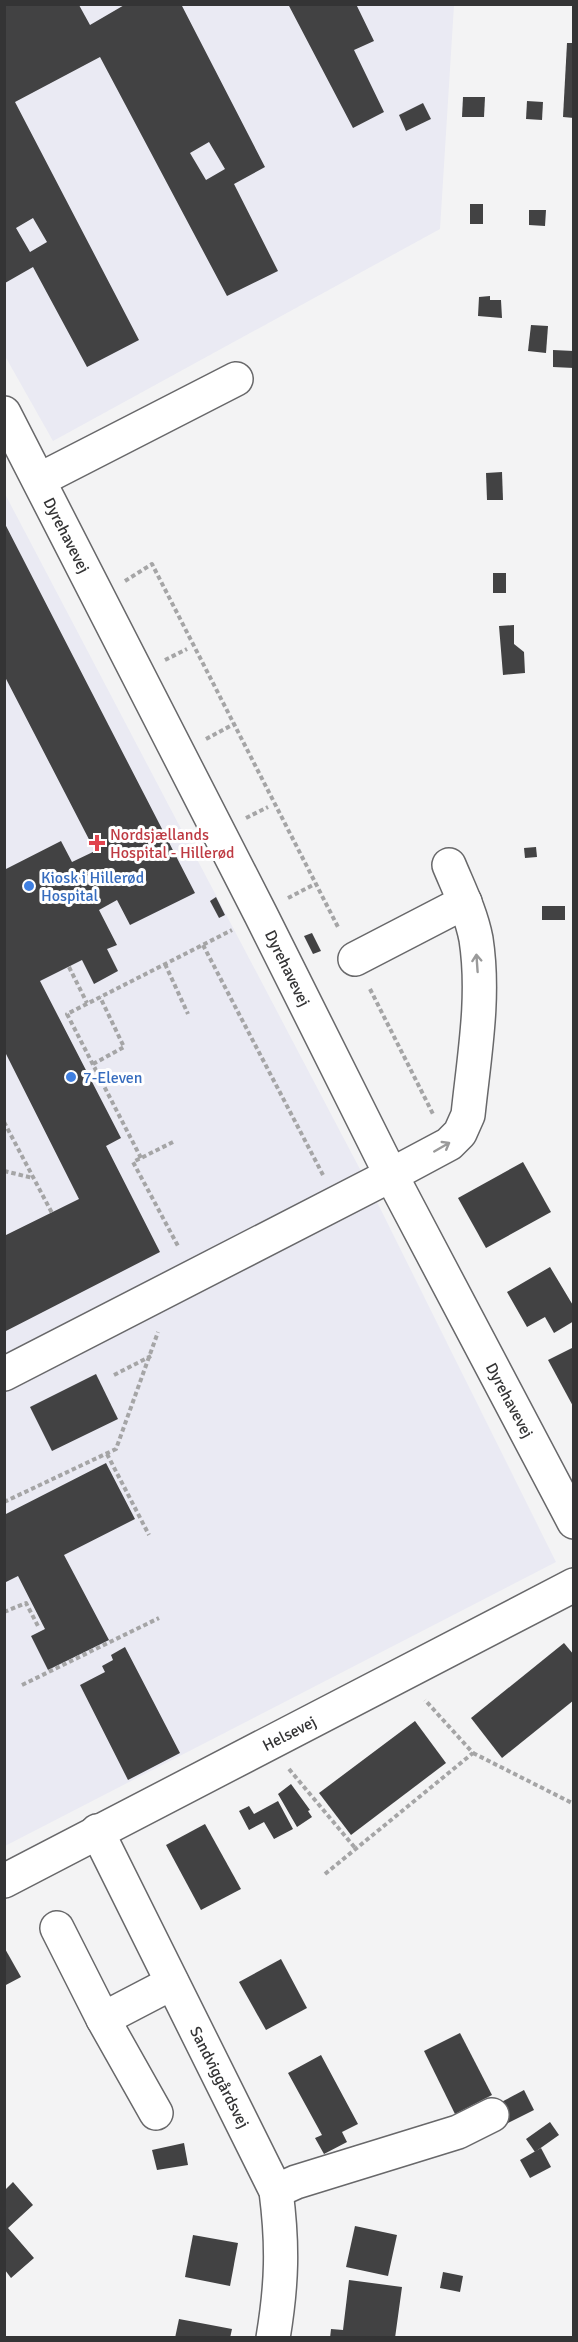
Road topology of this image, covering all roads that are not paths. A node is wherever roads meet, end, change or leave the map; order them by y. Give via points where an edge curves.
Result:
1 (236, 379) dead end
2 (4, 413) edge
3 (39, 480) junction
4 (449, 865) dead end
5 (465, 902) junction
6 (354, 959) road end
7 (391, 1175) junction
8 (4, 1374) edge
9 (573, 1522) edge
10 (573, 1585) edge
11 (97, 1831) junction
12 (4, 1881) edge
13 (57, 1928) dead end
14 (172, 1983) junction
15 (103, 2019) junction
16 (156, 2113) dead end
17 (492, 2115) dead end
18 (276, 2191) junction
19 (273, 2337) edge

1 - 3 street
2 - 3 street, Dyrehavevej
3 - 7 street, Dyrehavevej
4 - 5 street
5 - 6 street
7 -> 5 street via 449,1144 460,1133 468,1115 480,995 476,938
7 - 8 street
7 - 9 street, Dyrehavevej
10 - 11 street, Helsevej
11 - 12 street, Helsevej
11 - 14 street, Sandviggårdsvej
13 - 15 street
14 - 15 street
14 - 18 street, Sandviggårdsvej
15 - 16 street
17 - 18 street via 458,2132
18 - 19 street, Sandviggårdsvej via 282,2242 281,2291

